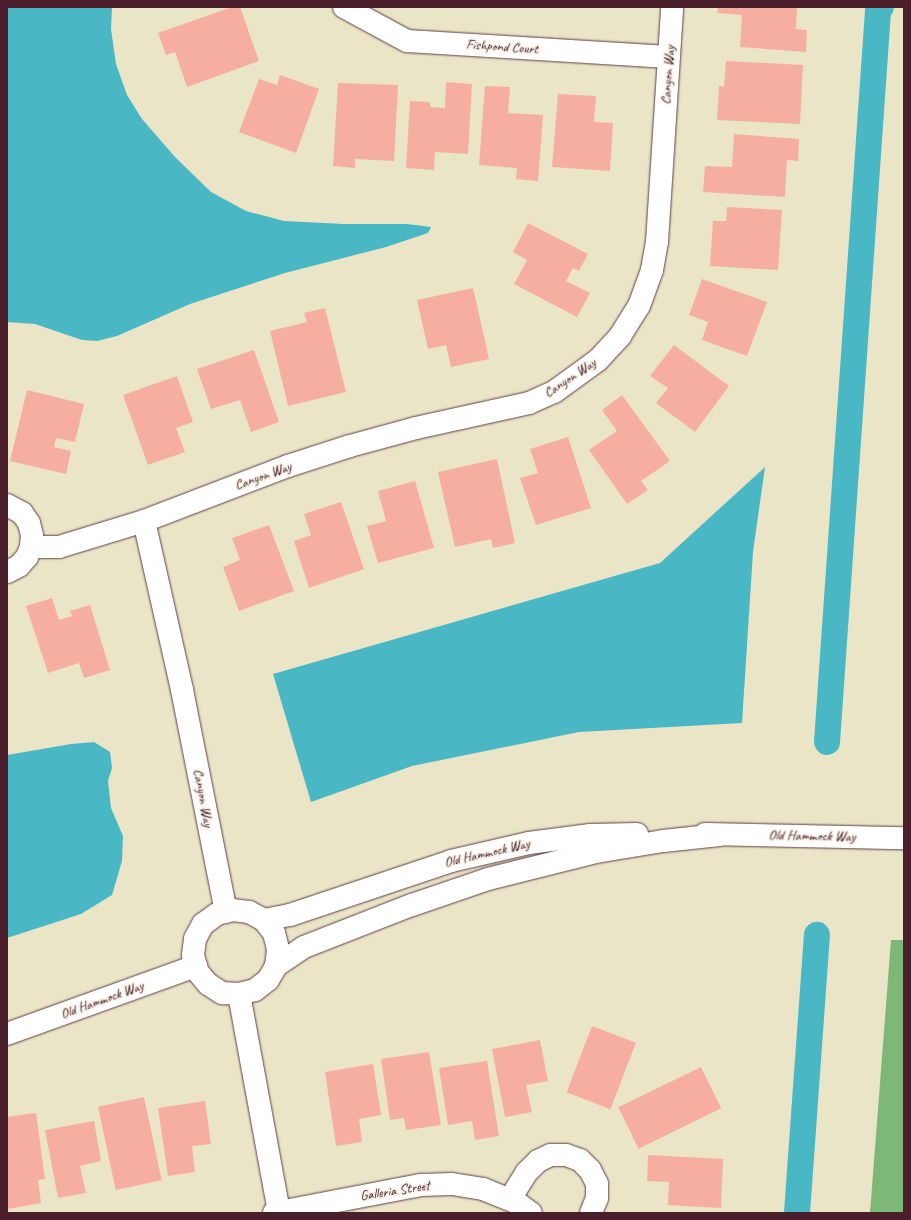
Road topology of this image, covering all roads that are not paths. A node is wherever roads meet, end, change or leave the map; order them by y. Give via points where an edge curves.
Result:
1 (344, 7) edge
2 (672, 7) edge
3 (669, 57) junction
4 (7, 505) edge
5 (144, 521) junction
6 (31, 547) junction
7 (7, 572) edge
8 (720, 834) junction
9 (904, 838) edge
10 (226, 912) junction
11 (264, 920) junction
12 (196, 966) junction
13 (276, 966) junction
14 (239, 994) junction
15 (7, 1034) edge
16 (510, 1199) junction
17 (276, 1213) edge
18 (530, 1213) edge
19 (591, 1213) edge

1 - 3 street, Fishpond Court via 407,41
2 - 3 street, Canyon Way
3 - 5 street, Canyon Way via 657,242 652,270 639,306 620,336 598,360 554,392 529,403 416,428 350,446
4 - 6 street via 22,513 29,523
5 - 6 street, Canyon Way via 59,547
5 - 10 street, Canyon Way via 182,690
6 - 7 street via 19,566
8 - 9 street, Old Hammock Way
8 - 11 street, Old Hammock Way via 590,835 529,843 451,861 290,915
8 - 13 street, Old Hammock Way via 596,852 488,879 304,946
10 - 11 street via 249,912
10 - 12 street via 217,914 203,924 195,939 193,955
11 - 13 street via 274,933 278,949
12 - 14 street via 208,984 222,993
12 - 15 street, Old Hammock Way
13 - 14 street via 268,980 255,990
14 - 17 street, Galleria Street
16 - 17 street, Galleria Street via 484,1189 452,1184 421,1185
16 - 18 street, Galleria Street via 518,1202
16 - 19 street via 527,1172 538,1161 551,1155 566,1155 580,1160 590,1170 597,1184 597,1198

